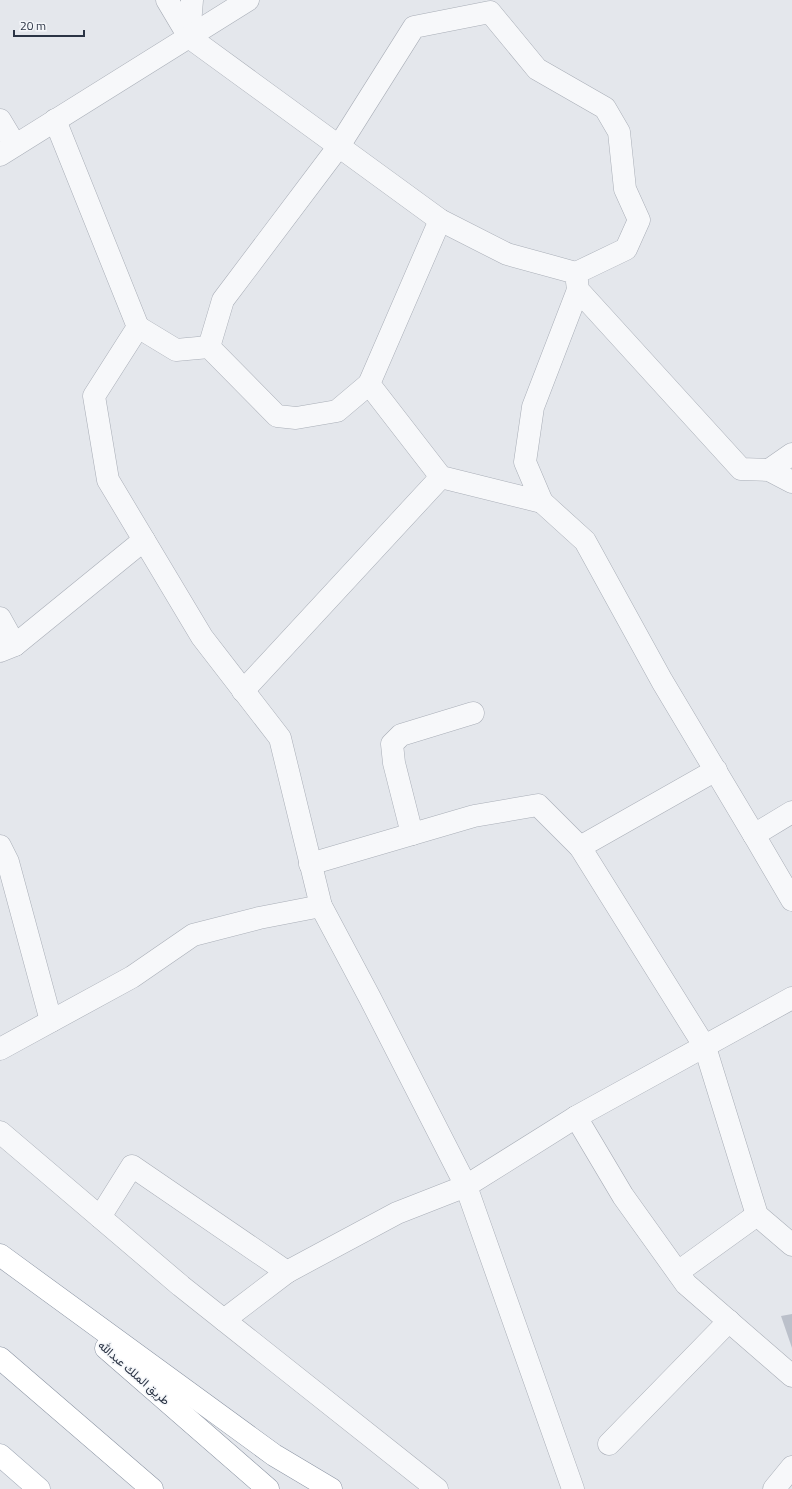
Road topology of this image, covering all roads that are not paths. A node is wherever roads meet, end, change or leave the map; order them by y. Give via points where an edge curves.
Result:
1 (167, 0) edge
2 (192, 0) edge
3 (248, 0) edge
4 (189, 36) junction
5 (0, 120) edge
6 (55, 120) junction
7 (339, 146) junction
8 (8, 150) edge
9 (440, 220) junction
10 (577, 282) junction
11 (138, 327) junction
12 (209, 347) junction
13 (369, 384) junction
14 (792, 454) edge
15 (769, 470) junction
16 (441, 477) junction
17 (792, 482) edge
18 (542, 502) junction
19 (144, 540) junction
20 (0, 618) edge
21 (8, 648) edge
22 (243, 691) junction
23 (473, 713) dead end
24 (716, 770) junction
25 (792, 812) edge
26 (412, 834) junction
27 (754, 835) junction
28 (0, 846) edge
29 (580, 847) junction
30 (310, 864) junction
31 (792, 900) edge
32 (321, 906) junction
33 (792, 998) edge
34 (51, 1021) junction
35 (705, 1047) junction
36 (0, 1049) edge
37 (576, 1117) junction
38 (0, 1132) edge
39 (466, 1186) junction
40 (757, 1215) junction
41 (100, 1217) junction
42 (792, 1245) edge
43 (0, 1256) edge
44 (287, 1272) junction
45 (678, 1272) junction
46 (224, 1320) junction
47 (729, 1321) junction
48 (0, 1358) edge
49 (792, 1376) edge
50 (609, 1444) dead end
51 (106, 1450) junction
52 (0, 1455) edge
53 (792, 1467) edge
54 (39, 1489) edge
55 (143, 1489) edge
56 (152, 1489) edge
57 (268, 1489) edge
58 (331, 1489) edge
59 (437, 1489) edge
60 (573, 1489) edge
61 (774, 1489) edge

1 - 4 street
2 - 4 street
3 - 4 street
4 - 6 street
4 - 7 street
5 - 8 street
6 - 8 street
6 - 11 street
7 - 9 street
7 - 10 street via 414,27 490,12 536,69 605,108 619,132 625,189 639,220 626,249
7 - 12 street via 223,300
9 - 10 street via 507,254
9 - 13 street
10 - 15 street via 741,469
10 - 18 street via 533,407 525,462
11 - 12 street via 176,350
11 - 19 street via 94,396 108,480
12 - 13 street via 277,416 296,418 337,411
13 - 16 street
14 - 15 street
15 - 17 street
16 - 18 street
16 - 22 street
18 - 24 street via 585,541 662,681
19 - 21 street
19 - 22 street via 202,637
20 - 21 street
22 - 30 street via 280,738
23 - 26 street via 401,735 392,744
24 - 27 street
24 - 29 street
25 - 27 street
26 - 29 street via 474,816 538,805
26 - 30 street
27 - 31 street
28 - 34 street via 8,862
29 - 35 street
30 - 32 street
32 - 34 street via 193,935 132,977
32 - 39 street
33 - 35 street
34 - 36 street
35 - 37 street
35 - 40 street
37 - 39 street
37 - 45 street via 622,1196
38 - 41 street
39 - 44 street via 397,1213
39 - 60 street
40 - 42 street
40 - 45 street
41 - 44 street via 132,1166
41 - 46 street
43 - 57 main road, طريق الملك عبدالله
43 - 58 main road via 274,1455
44 - 46 street
45 - 47 street via 686,1284
46 - 59 street
47 - 49 street
47 - 50 street
48 - 51 main road
51 - 55 main road
51 - 56 main road
52 - 54 main road
53 - 61 street

